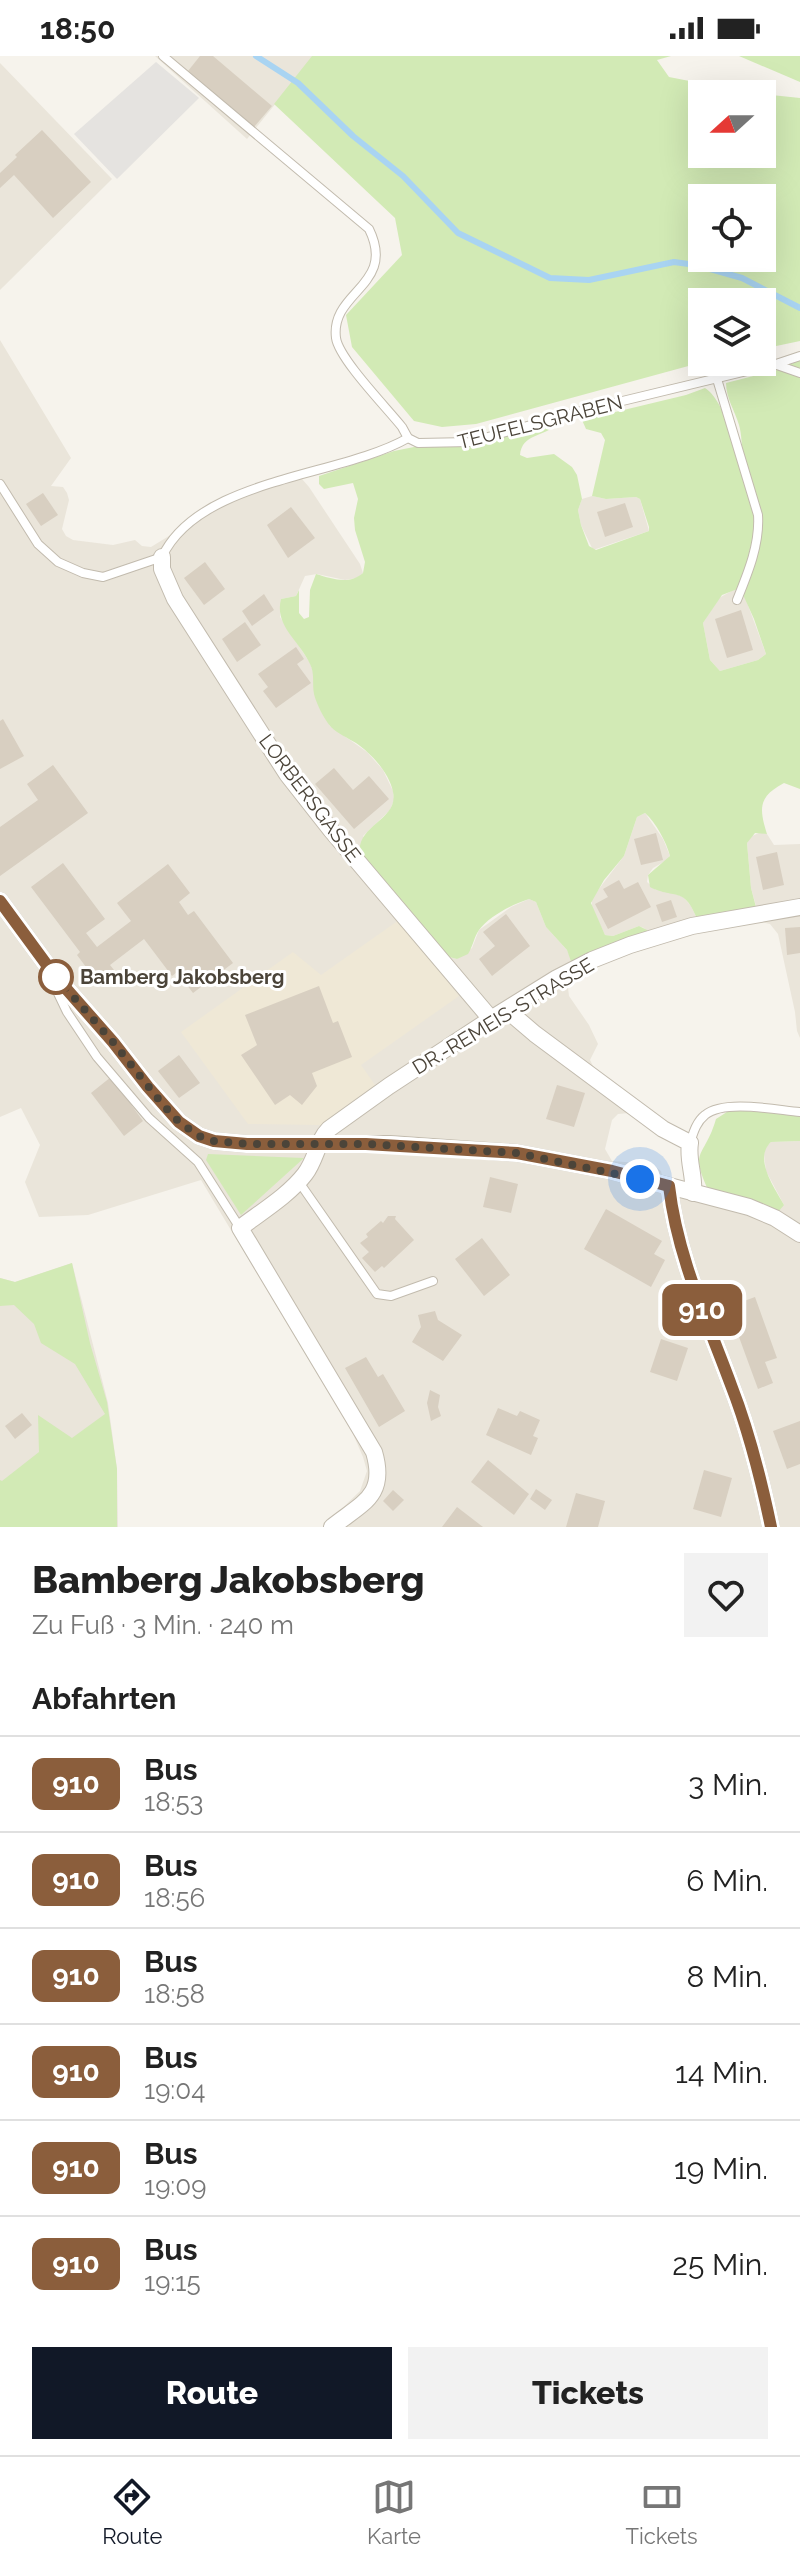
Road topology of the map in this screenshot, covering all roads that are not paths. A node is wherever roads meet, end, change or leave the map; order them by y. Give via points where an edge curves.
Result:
1 (163, 56) edge
2 (800, 356) edge
3 (776, 364) joint
4 (800, 373) edge
5 (729, 376) edge
6 (717, 379) junction
7 (408, 438) junction
8 (1, 489) edge
9 (162, 557) junction
10 (737, 600) dead end
11 (0, 901) edge
12 (800, 907) edge
13 (55, 976) junction
14 (507, 1010) junction
15 (491, 1019) junction
16 (800, 1112) edge
17 (319, 1142) junction
18 (690, 1143) junction
19 (299, 1181) junction
20 (669, 1186) junction
21 (693, 1193) junction
22 (240, 1228) junction
23 (800, 1234) edge
24 (433, 1281) dead end
25 (332, 1527) edge
26 (771, 1527) edge

1 - 7 lane via 369,229 376,242 376,263 341,312 336,338
2 - 3 lane, TEUFELSGRABEN
3 - 4 lane
5 - 6 lane, TEUFELSGRABEN
6 - 7 lane, TEUFELSGRABEN via 470,442 418,443
6 - 10 lane via 758,515 756,543
7 - 9 lane via 217,505 169,542
8 - 9 lane via 38,544 58,562 83,573 103,577
9 - 15 street, LORBERSGASSE via 175,599 287,774
11 - 13 street
12 - 14 street, DR.-REMEIS-STRASSE via 692,926 630,945 557,978
13 - 17 street via 189,1130 214,1141
13 - 22 lane via 67,1012 97,1057 149,1118 198,1162
14 - 15 street, DR.-REMEIS-STRASSE
14 - 18 street via 663,1129
15 - 17 street, DR.-REMEIS-STRASSE via 389,1086
16 - 18 lane via 714,1110 703,1116
17 - 19 street
17 - 20 street via 517,1153
18 - 21 street
19 - 22 street
19 - 24 lane via 377,1294 391,1296
20 - 21 street
20 - 26 street via 691,1280 757,1462
21 - 23 street via 749,1207
22 - 25 street via 368,1440 377,1465 379,1479 371,1496

